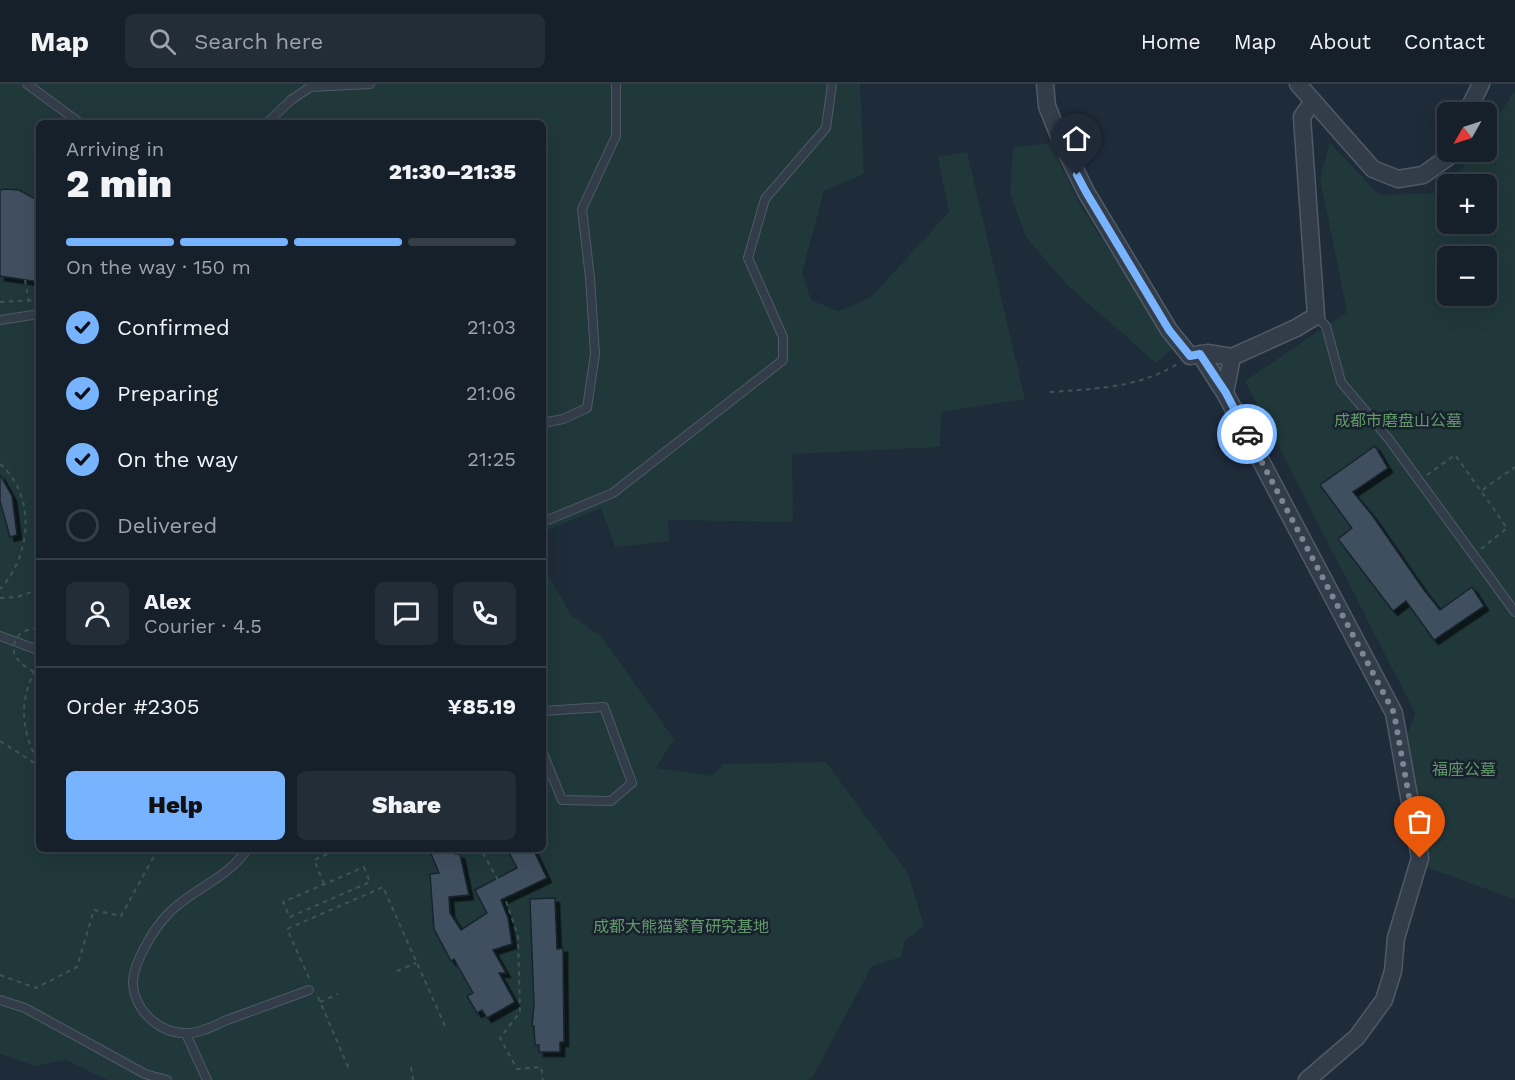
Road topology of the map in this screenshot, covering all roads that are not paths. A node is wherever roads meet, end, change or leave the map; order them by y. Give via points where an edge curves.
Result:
1 (27, 84) edge
2 (370, 84) edge
3 (616, 84) edge
4 (832, 84) edge
5 (1045, 84) edge
6 (1298, 84) edge
7 (1481, 84) edge
8 (1313, 101) junction
9 (1472, 102) edge
10 (76, 120) edge
11 (270, 120) edge
12 (1441, 162) edge
13 (36, 314) edge
14 (1316, 316) junction
15 (0, 320) edge
16 (1195, 355) junction
17 (1232, 357) junction
18 (1226, 393) junction
19 (546, 422) edge
20 (546, 521) edge
21 (1515, 612) edge
22 (0, 636) edge
23 (36, 649) edge
24 (546, 711) edge
25 (546, 760) edge
26 (246, 852) edge
27 (312, 988) road end
28 (0, 1000) edge
29 (186, 1034) junction
30 (167, 1080) edge
31 (207, 1080) edge
32 (1307, 1080) edge

1 - 10 lane
2 - 11 lane via 310,87
3 - 19 lane via 616,136 582,209 595,354 587,408
4 - 20 lane via 826,128 765,199 748,258 783,337 783,360 613,493
5 - 16 street via 1047,106 1086,192 1169,330
6 - 8 street
7 - 9 street
8 - 12 street via 1373,169 1398,179 1423,175
8 - 14 street via 1302,117
13 - 15 lane
14 - 17 street
14 - 21 lane via 1326,326 1341,382 1388,438
16 - 17 street
16 - 18 street
17 - 18 street
18 - 32 street via 1394,713 1420,858 1396,938 1393,971 1384,1000 1357,1037
22 - 23 lane
24 - 25 lane via 604,707 632,783 610,801 562,800
26 - 29 lane via 236,864 167,915 146,943 140,961 133,983 144,1012 169,1032
27 - 29 lane
28 - 30 lane via 25,1008 145,1074
29 - 31 lane

